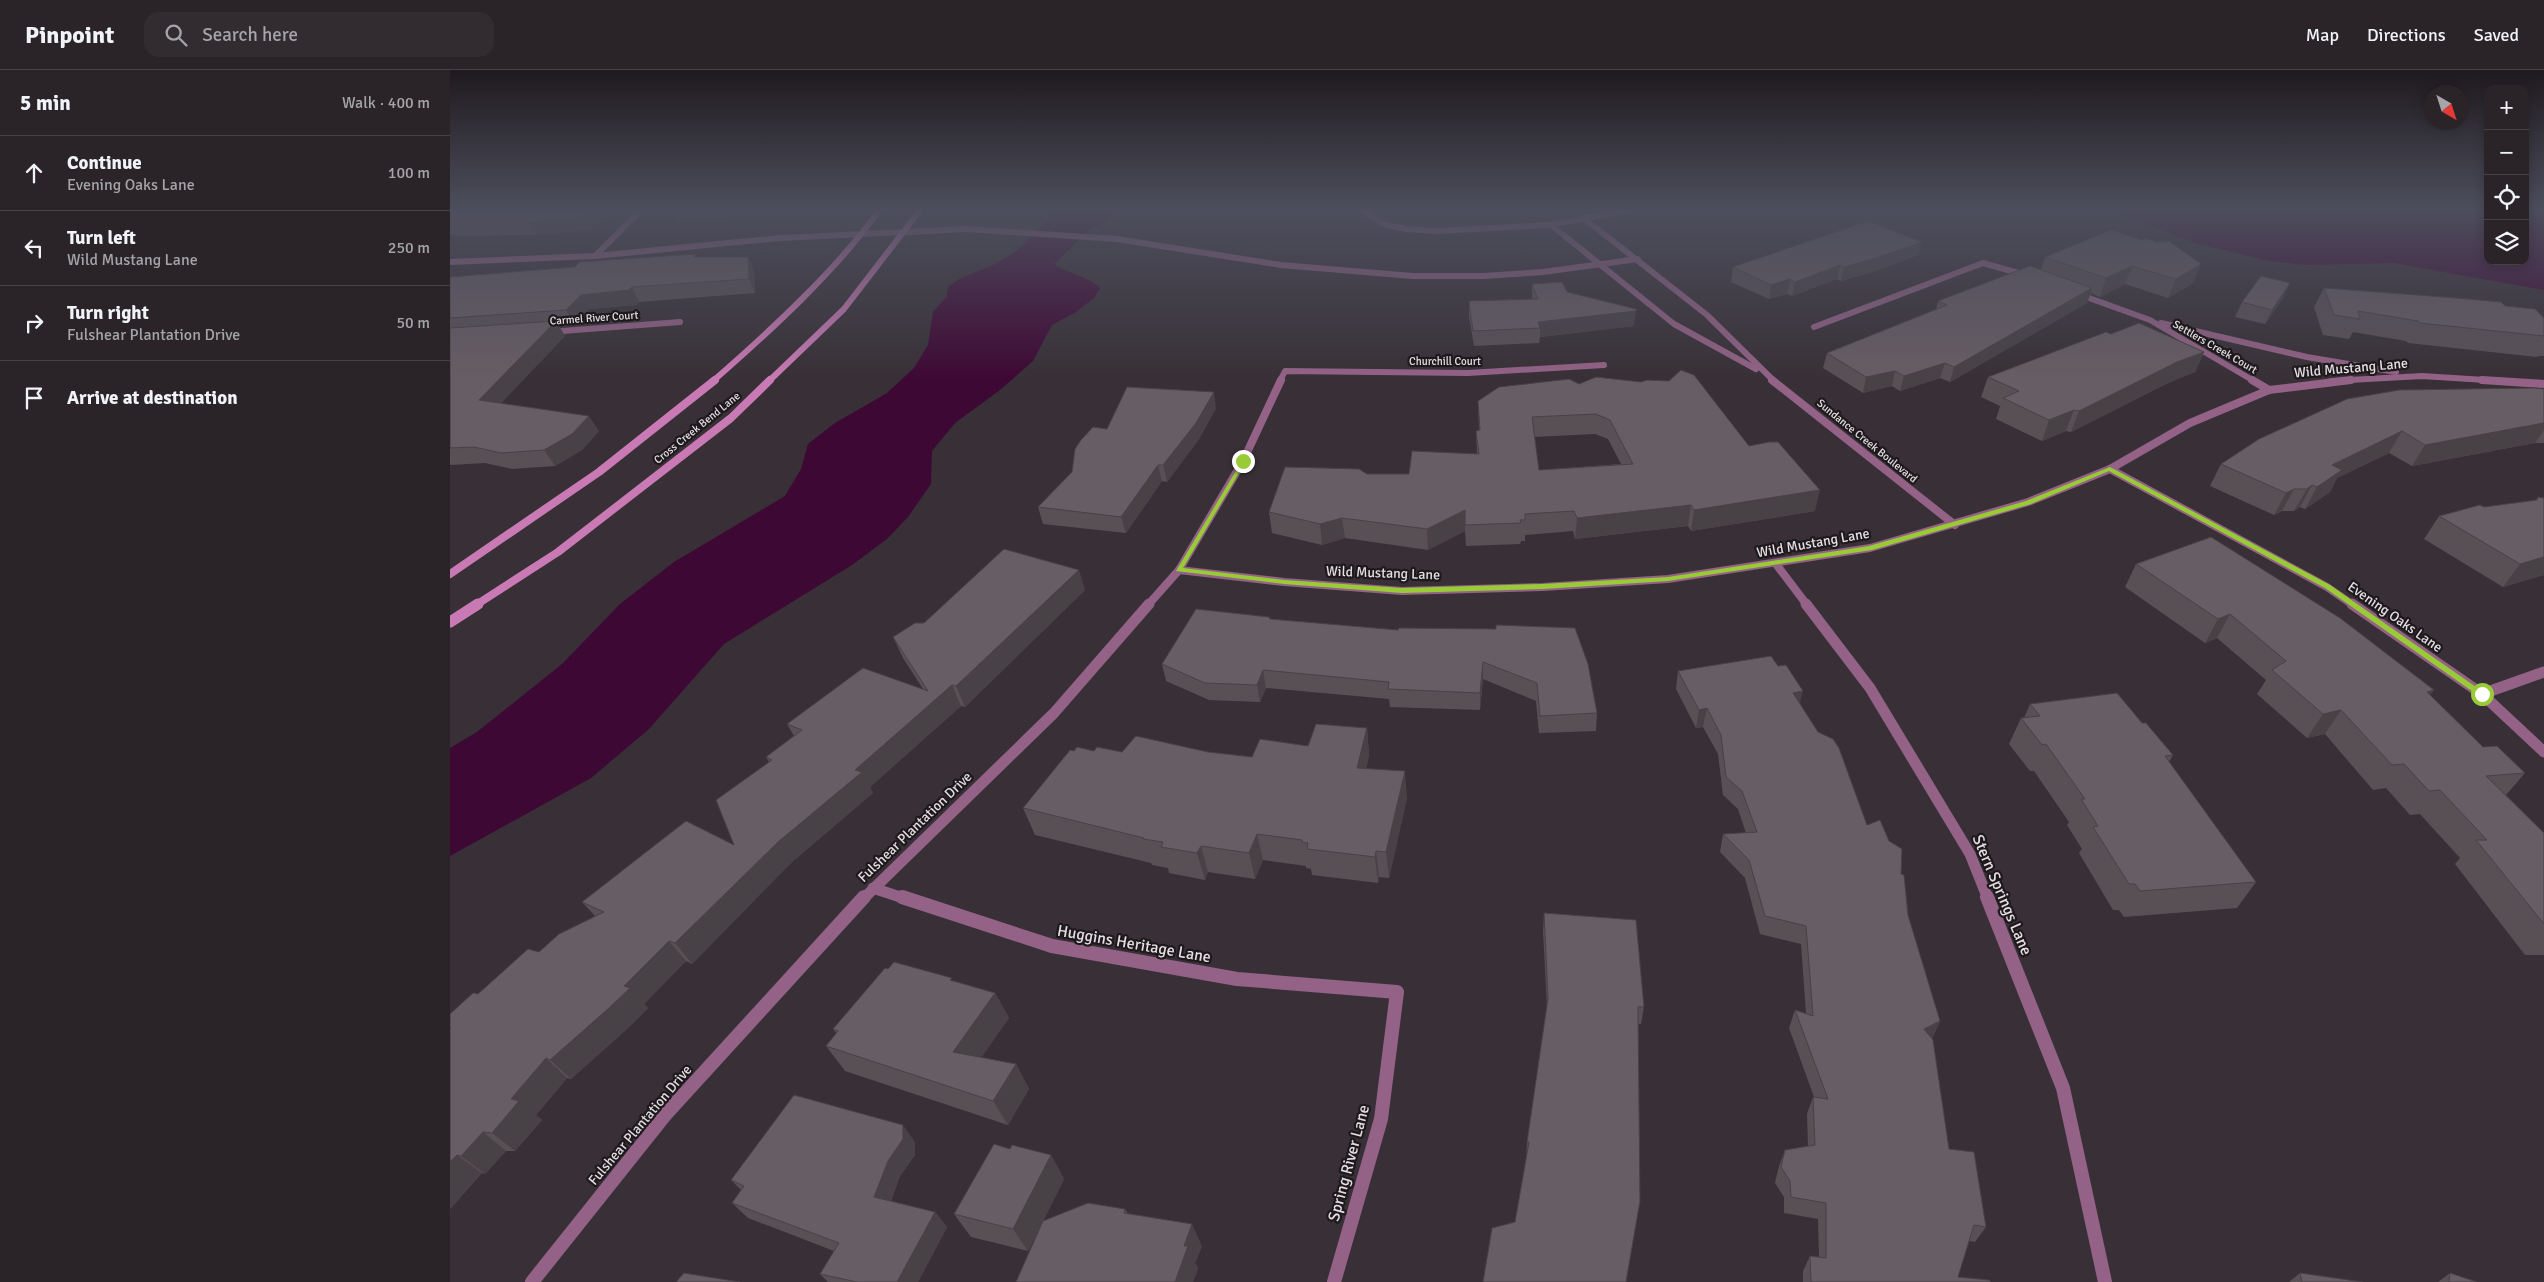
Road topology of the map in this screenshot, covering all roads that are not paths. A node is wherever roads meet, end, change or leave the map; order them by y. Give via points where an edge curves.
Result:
1 (1600, 265) edge
2 (833, 266) edge
3 (878, 266) edge
4 (1287, 266) edge
5 (1594, 266) edge
6 (1646, 266) edge
7 (1977, 266) edge
8 (1992, 266) edge
9 (2033, 278) edge
10 (2069, 290) edge
11 (2150, 320) junction
12 (680, 322) dead end
13 (1814, 326) dead end
14 (536, 333) edge
15 (2265, 348) joint
16 (1604, 365) dead end
17 (1285, 371) joint
18 (1766, 375) junction
19 (2422, 376) junction
20 (2544, 384) edge
21 (2269, 390) junction
22 (2110, 469) junction
23 (1955, 525) junction
24 (1776, 564) junction
25 (1179, 570) junction
26 (450, 574) edge
27 (450, 622) edge
28 (2544, 672) edge
29 (2482, 694) junction
30 (2544, 752) edge
31 (873, 888) junction
32 (1397, 992) joint
33 (532, 1282) edge
34 (1334, 1282) edge
35 (2105, 1282) edge

1 - 18 street, Sundance Creek Boulevard via 1674,324
2 - 26 main road, Cross Creek Bend Lane via 789,314 673,416 501,541
3 - 27 main road, Cross Creek Bend Lane via 844,309 731,418 558,552
4 - 5 street via 1413,276 1483,276
6 - 18 street, Sundance Creek Boulevard via 1707,316
7 - 13 street
8 - 9 street
10 - 11 street, Settlers Creek Court
11 - 15 street, Settlers Creek Court
11 - 21 street, Settlers Creek Court
12 - 14 street, Carmel River Court
15 - 19 street, Wild Mustang Lane via 2350,366
16 - 17 street, Churchill Court via 1468,373
17 - 25 street, Fulshear Plantation Drive via 1243,461
18 - 23 street, Sundance Creek Boulevard
19 - 20 street, Wild Mustang Lane
19 - 21 street, Wild Mustang Lane via 2332,381
21 - 22 street, Wild Mustang Lane via 2190,423
22 - 23 street, Wild Mustang Lane via 2028,502
22 - 29 street, Evening Oaks Lane via 2327,587
23 - 24 street, Wild Mustang Lane via 1870,548
24 - 25 street, Wild Mustang Lane via 1668,579 1543,587 1402,590 1284,582
24 - 35 street, Stern Springs Lane via 1870,688 1970,854 2063,1088
25 - 31 street, Fulshear Plantation Drive via 1054,713
28 - 29 street
29 - 30 street, Evening Oaks Lane
31 - 32 street, Huggins Heritage Lane via 1052,946 1237,979
31 - 33 street, Fulshear Plantation Drive via 666,1114
32 - 34 street, Spring River Lane via 1382,1119

